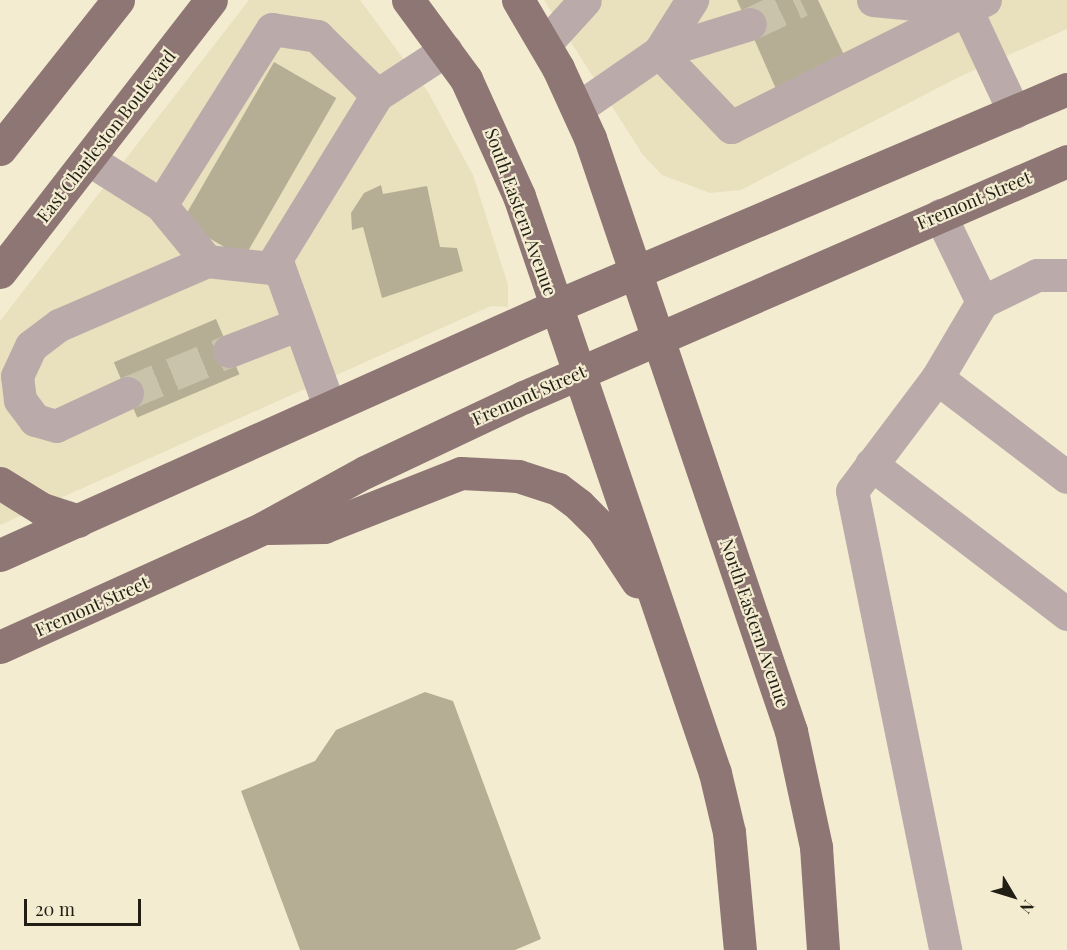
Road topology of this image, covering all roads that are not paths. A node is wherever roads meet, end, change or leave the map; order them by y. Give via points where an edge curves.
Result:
1 (118, 0) edge
2 (211, 0) edge
3 (408, 0) edge
4 (518, 0) edge
5 (585, 0) edge
6 (692, 0) edge
7 (873, 0) edge
8 (968, 3) edge
9 (750, 24) tunnel mouth
10 (545, 44) junction
11 (446, 50) junction
12 (659, 52) junction
13 (1067, 89) edge
14 (377, 95) junction
15 (578, 108) junction
16 (1014, 112) junction
17 (0, 149) edge
18 (88, 159) junction
19 (1067, 160) edge
20 (160, 205) junction
21 (940, 215) junction
22 (207, 261) junction
23 (279, 269) junction
24 (0, 272) edge
25 (636, 274) junction
26 (1067, 275) edge
27 (982, 302) junction
28 (556, 306) junction
29 (300, 324) junction
30 (658, 339) junction
31 (229, 351) tunnel mouth
32 (579, 372) junction
33 (937, 378) junction
34 (127, 393) tunnel mouth
35 (329, 406) junction
36 (872, 464) junction
37 (1067, 477) edge
38 (0, 483) edge
39 (78, 521) junction
40 (263, 528) junction
41 (0, 555) edge
42 (1067, 614) edge
43 (667, 630) junction
44 (0, 647) edge
45 (740, 950) edge
46 (823, 950) edge
47 (945, 950) edge

1 - 17 main road
2 - 18 main road, East Charleston Boulevard
3 - 11 main road, South Eastern Avenue
4 - 10 main road
5 - 10 lane
6 - 12 lane
7 - 8 lane
8 - 12 lane via 731,127
8 - 16 lane
9 - 12 lane
10 - 15 main road
11 - 14 lane
11 - 28 main road, South Eastern Avenue via 466,80 505,159
12 - 15 lane
13 - 16 main road
14 - 20 lane via 317,36 272,29
14 - 23 lane via 276,259
15 - 25 main road
16 - 25 main road
18 - 20 lane
18 - 24 main road, East Charleston Boulevard
19 - 21 main road, Fremont Street
20 - 22 lane
21 - 27 lane
21 - 30 main road, Fremont Street
22 - 23 lane
22 - 34 lane via 59,325 31,346 17,376 20,400 35,420 56,426
23 - 29 lane
25 - 28 main road
25 - 30 main road, North Eastern Avenue
26 - 27 lane via 1037,275
27 - 33 lane
28 - 32 main road, South Eastern Avenue
28 - 35 main road
29 - 31 lane
29 - 35 lane
30 - 32 main road, Fremont Street
30 - 46 main road, North Eastern Avenue via 791,731 816,847
32 - 40 main road, Fremont Street via 364,472
32 - 43 main road
33 - 36 lane
33 - 37 lane
35 - 39 main road
36 - 42 lane
36 - 47 lane via 852,490
38 - 39 main road via 42,509
39 - 41 main road
40 - 43 main road via 324,527 461,473 527,477 558,489 602,528
40 - 44 main road, Fremont Street
43 - 45 main road via 720,793 736,888

